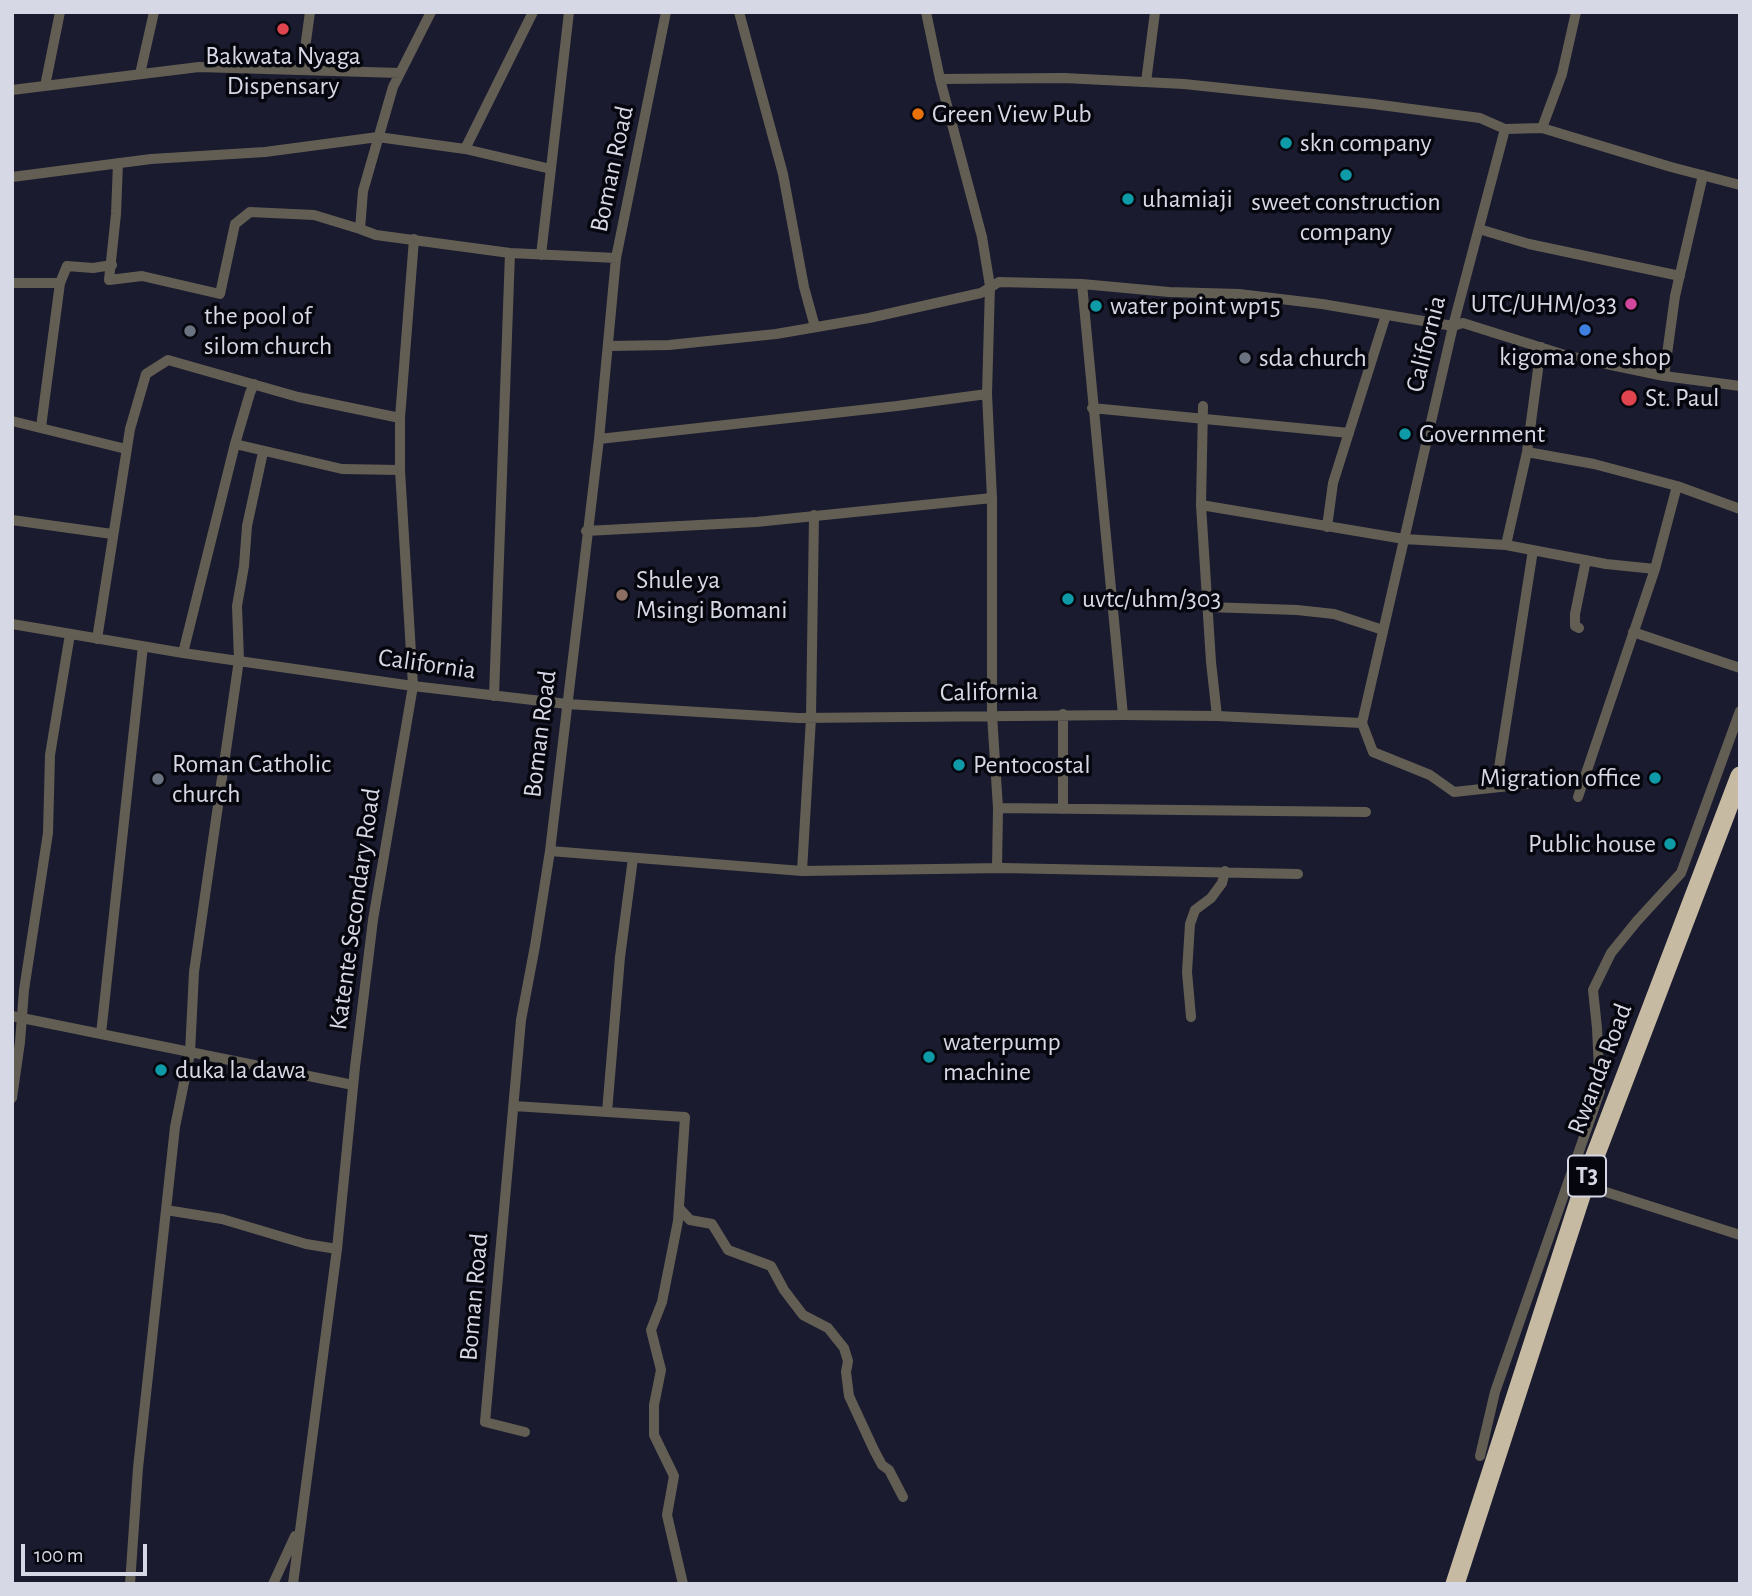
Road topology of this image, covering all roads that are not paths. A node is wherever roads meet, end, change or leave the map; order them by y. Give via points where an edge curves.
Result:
1 (60, 12) edge
2 (154, 12) edge
3 (310, 12) edge
4 (431, 12) edge
5 (533, 12) edge
6 (569, 12) edge
7 (666, 12) edge
8 (739, 12) edge
9 (926, 12) edge
10 (1155, 12) edge
11 (1576, 12) edge
12 (302, 71) junction
13 (400, 73) junction
14 (140, 74) junction
15 (940, 79) junction
16 (1146, 82) junction
17 (45, 86) junction
18 (12, 90) edge
19 (1542, 128) junction
20 (1506, 129) junction
21 (378, 137) junction
22 (466, 149) junction
23 (118, 163) junction
24 (551, 169) junction
25 (1703, 176) junction
26 (12, 177) edge
27 (1740, 185) edge
28 (360, 229) junction
29 (1479, 229) junction
30 (414, 239) junction
31 (510, 253) junction
32 (541, 255) junction
33 (616, 258) junction
34 (112, 265) junction
35 (1680, 276) junction
36 (12, 283) edge
37 (60, 283) junction
38 (1082, 284) junction
39 (990, 286) junction
40 (1386, 314) junction
41 (1453, 326) junction
42 (815, 327) junction
43 (609, 346) junction
44 (1541, 347) junction
45 (1664, 376) junction
46 (254, 384) junction
47 (1740, 386) edge
48 (987, 394) junction
49 (1203, 406) dead end
50 (1092, 408) junction
51 (400, 418) junction
52 (1203, 420) junction
53 (12, 421) edge
54 (41, 427) junction
55 (1349, 433) junction
56 (599, 439) junction
57 (235, 444) junction
58 (127, 449) junction
59 (263, 452) junction
60 (1527, 452) junction
61 (400, 470) junction
62 (1677, 486) junction
63 (992, 498) junction
64 (1201, 505) junction
65 (1740, 509) edge
66 (814, 515) junction
67 (12, 520) edge
68 (1327, 527) junction
69 (586, 531) junction
70 (112, 534) junction
71 (1404, 539) junction
72 (1506, 545) junction
73 (1533, 550) junction
74 (1586, 560) junction
75 (1655, 569) junction
76 (1207, 607) junction
77 (12, 624) edge
78 (1579, 628) dead end
79 (1383, 630) junction
80 (1633, 632) junction
81 (70, 634) junction
82 (97, 639) junction
83 (143, 646) junction
84 (183, 653) junction
85 (239, 660) junction
86 (1740, 668) edge
87 (414, 686) junction
88 (494, 696) junction
89 (567, 704) junction
90 (1740, 711) edge
91 (1063, 714) junction
92 (992, 715) junction
93 (1123, 715) junction
94 (1217, 716) junction
95 (811, 718) junction
96 (1362, 723) junction
97 (1740, 776) edge
98 (1537, 783) dead end
99 (1496, 787) junction
100 (1578, 797) dead end
101 (1736, 799) edge
102 (998, 808) junction
103 (1063, 809) junction
104 (1366, 812) dead end
105 (550, 851) junction
106 (633, 858) junction
107 (997, 868) junction
108 (802, 871) junction
109 (1225, 871) junction
110 (1298, 874) dead end
111 (17, 1017) edge
112 (1191, 1017) dead end
113 (101, 1034) junction
114 (190, 1053) junction
115 (353, 1085) junction
116 (12, 1098) edge
117 (514, 1106) junction
118 (607, 1112) junction
119 (1584, 1185) junction
120 (680, 1208) junction
121 (166, 1210) junction
122 (1740, 1234) edge
123 (337, 1249) junction
124 (525, 1432) dead end
125 (1480, 1457) dead end
126 (903, 1497) dead end
127 (300, 1526) junction
128 (130, 1584) edge
129 (273, 1584) edge
130 (293, 1584) edge
131 (683, 1584) edge
132 (1455, 1584) edge

1 - 17 street
2 - 14 street
3 - 12 street
4 - 13 street
5 - 22 street
6 - 24 street
7 - 33 street, Boman Road
8 - 42 street via 783,174
9 - 15 street
10 - 16 street
11 - 19 street via 1562,74
12 - 13 street
12 - 14 street via 200,67
13 - 21 street
14 - 17 street
15 - 16 street
15 - 39 street via 982,237
16 - 20 street via 1373,104 1480,118
17 - 18 street
19 - 20 street
19 - 25 street
20 - 29 street, California
21 - 22 street
21 - 23 street via 265,152
21 - 28 street via 363,191
22 - 24 street
23 - 26 street
23 - 34 street
24 - 32 street
25 - 27 street
25 - 35 street
28 - 30 street
28 - 34 street via 314,215 250,212 235,224 220,294 142,276 109,281
29 - 35 street
29 - 41 street, California
30 - 31 street
30 - 51 street, Katente Secondary Road
31 - 32 street
31 - 88 street
32 - 33 street
33 - 43 street, Boman Road
34 - 37 street via 67,266
35 - 45 street
36 - 37 street
37 - 54 street
38 - 39 street via 999,282
38 - 40 street via 1239,294
38 - 50 street
39 - 42 street via 981,293
39 - 48 street
40 - 41 street
40 - 55 street
41 - 44 street via 1463,323
41 - 71 street, California
42 - 43 street via 670,345
43 - 56 street, Boman Road
44 - 45 street
44 - 60 street
45 - 47 street
46 - 51 street
46 - 57 street
46 - 58 street via 168,360 146,373
48 - 56 street
48 - 63 street
49 - 52 street
50 - 52 street
50 - 93 street
51 - 61 street, Katente Secondary Road
52 - 55 street
52 - 64 street
53 - 54 street
54 - 58 street
55 - 68 street via 1333,483
56 - 69 street, Boman Road
57 - 59 street
57 - 84 street
58 - 70 street
59 - 61 street via 342,469
59 - 85 street via 237,606
60 - 62 street
60 - 72 street
61 - 87 street, Katente Secondary Road
62 - 65 street
62 - 75 street
63 - 66 street
63 - 92 street
64 - 68 street
64 - 76 street
66 - 69 street
66 - 95 street
67 - 70 street
68 - 71 street
69 - 89 street, Boman Road
70 - 82 street
71 - 72 street
71 - 79 street, California
72 - 73 street
73 - 74 street
73 - 99 street
74 - 75 street
74 - 78 street via 1575,614 1574,626
75 - 80 street
76 - 79 street via 1334,614
76 - 94 street
77 - 81 street, California
79 - 96 street, California
80 - 86 street
80 - 100 street
81 - 82 street, California
81 - 111 street via 50,755 48,833
82 - 83 street, California
83 - 84 street, California
83 - 113 street
84 - 85 street, California
85 - 87 street, California
85 - 114 street via 194,972
87 - 88 street, California
87 - 115 street, Katente Secondary Road via 373,920
88 - 89 street, California
89 - 95 street, California
89 - 105 street, Boman Road
90 - 125 street via 1681,873 1611,953 1593,990 1600,1091 1495,1392
91 - 92 street, California
91 - 93 street, California
91 - 103 street
92 - 95 street, California
92 - 102 street
93 - 94 street, California
94 - 96 street, California
95 - 108 street
96 - 99 street via 1373,752 1430,775 1454,792
97 - 101 highway, Rwanda Road / T3
98 - 99 street
101 - 119 highway, Rwanda Road / T3
102 - 103 street
102 - 107 street
103 - 104 street
105 - 106 street
105 - 117 street, Boman Road via 521,1020
106 - 108 street
106 - 118 street
107 - 108 street
107 - 109 street
109 - 110 street
109 - 112 street via 1222,883 1195,910 1190,924 1187,972
111 - 113 street
111 - 116 street
113 - 114 street
114 - 115 street
114 - 121 street via 175,1127
115 - 123 street, Katente Secondary Road
117 - 118 street
117 - 124 street, Boman Road via 485,1422
118 - 120 street via 685,1117
119 - 122 street
119 - 132 highway, Rwanda Road / T3
120 - 126 street via 690,1220 712,1224 728,1250 771,1266 803,1315 828,1328 844,1348 849,1396
120 - 131 street via 662,1302 651,1331 661,1370 654,1435 674,1476 667,1515
121 - 123 street via 222,1219
121 - 128 street
123 - 127 street, Katente Secondary Road
127 - 129 street
127 - 130 street, Katente Secondary Road

